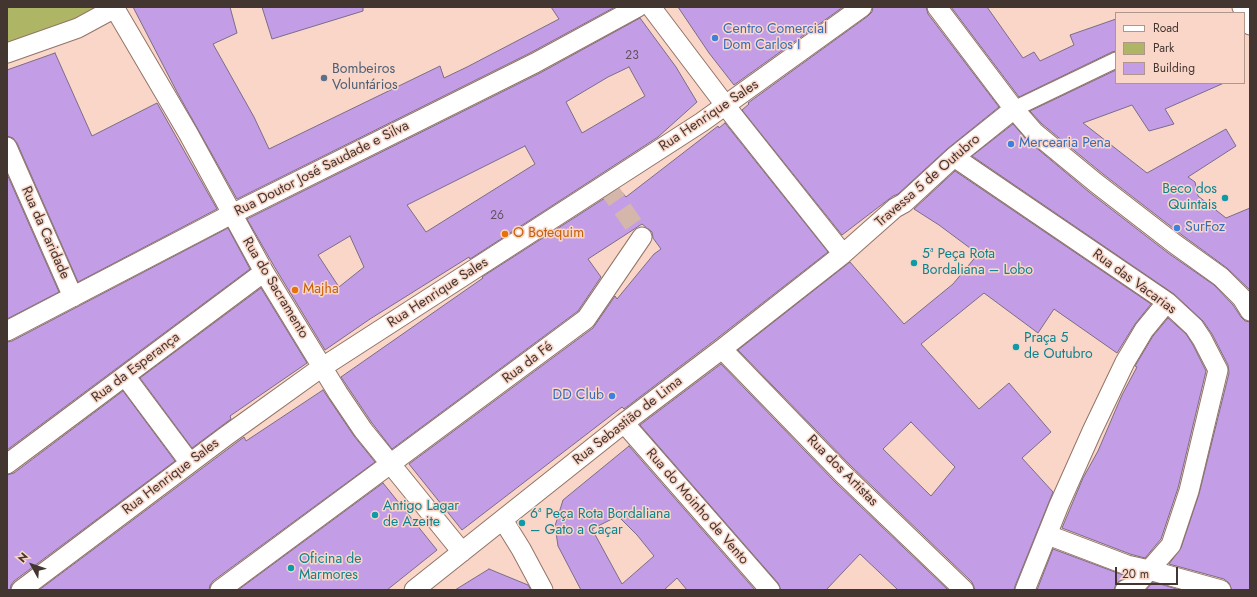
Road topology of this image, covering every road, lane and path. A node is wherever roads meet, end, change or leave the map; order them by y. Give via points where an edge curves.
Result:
1 (115, 7) edge
2 (638, 7) edge
3 (651, 7) edge
4 (862, 7) edge
5 (937, 7) edge
6 (7, 52) edge
7 (1115, 60) edge
8 (726, 106) junction
9 (1014, 109) junction
10 (7, 147) edge
11 (954, 157) junction
12 (233, 214) junction
13 (642, 238) dead end
14 (843, 254) junction
15 (264, 272) junction
16 (73, 297) junction
17 (1167, 302) junction
18 (1250, 311) edge
19 (7, 331) edge
20 (722, 349) junction
21 (323, 367) junction
22 (125, 376) junction
23 (624, 423) junction
24 (190, 463) junction
25 (7, 464) edge
26 (389, 464) junction
27 (503, 520) junction
28 (1048, 535) junction
29 (462, 552) junction
30 (1149, 570) junction
31 (21, 590) edge
32 (220, 590) edge
33 (414, 590) edge
34 (543, 590) edge
35 (770, 590) edge
36 (964, 590) edge
37 (1025, 590) edge
38 (1125, 590) edge
39 (1221, 590) edge

1 - 6 street via 78,28
1 - 12 street, Rua do Sacramento
2 - 12 street, Rua Doutor José Saudade e Silva via 528,66
3 - 8 street
4 - 8 street, Rua Henrique Sales
5 - 9 street
7 - 9 street
8 - 14 street
8 - 21 street, Rua Henrique Sales
9 - 11 street, Travessa 5 de Outubro
9 - 18 street via 1034,132 1096,183 1221,277 1242,298
10 - 16 street, Rua da Caridade
11 - 14 street, Travessa 5 de Outubro
11 - 17 street, Rua das Vacarias
12 - 15 street, Rua do Sacramento
12 - 16 street, Rua Doutor José Saudade e Silva
13 - 26 street, Rua da Fé via 586,319
14 - 20 street, Rua Sebastião de Lima
15 - 21 street, Rua do Sacramento
15 - 22 street, Rua da Esperança
16 - 19 street, Rua Doutor José Saudade e Silva
17 - 28 street via 1144,330 1126,362 1092,431
17 - 30 street, Rua das Vacarias via 1194,328 1218,370 1189,491 1171,545
20 - 23 street, Rua Sebastião de Lima
20 - 36 street, Rua dos Artistas via 843,474
21 - 24 street, Rua Henrique Sales
21 - 26 street, Rua do Sacramento via 363,430
22 - 24 street
22 - 25 street, Rua da Esperança
23 - 27 street, Rua Sebastião de Lima
23 - 35 street, Rua do Moinho de Vento
24 - 31 street, Rua Henrique Sales
26 - 29 street, Rua do Sacramento
26 - 32 street, Rua da Fé
27 - 29 street, Rua Sebastião de Lima
27 - 34 street
28 - 30 street via 1127,565
28 - 37 street
29 - 33 street, Rua Sebastião de Lima
30 - 38 street, Rua das Vacarias via 1136,585
30 - 39 street

